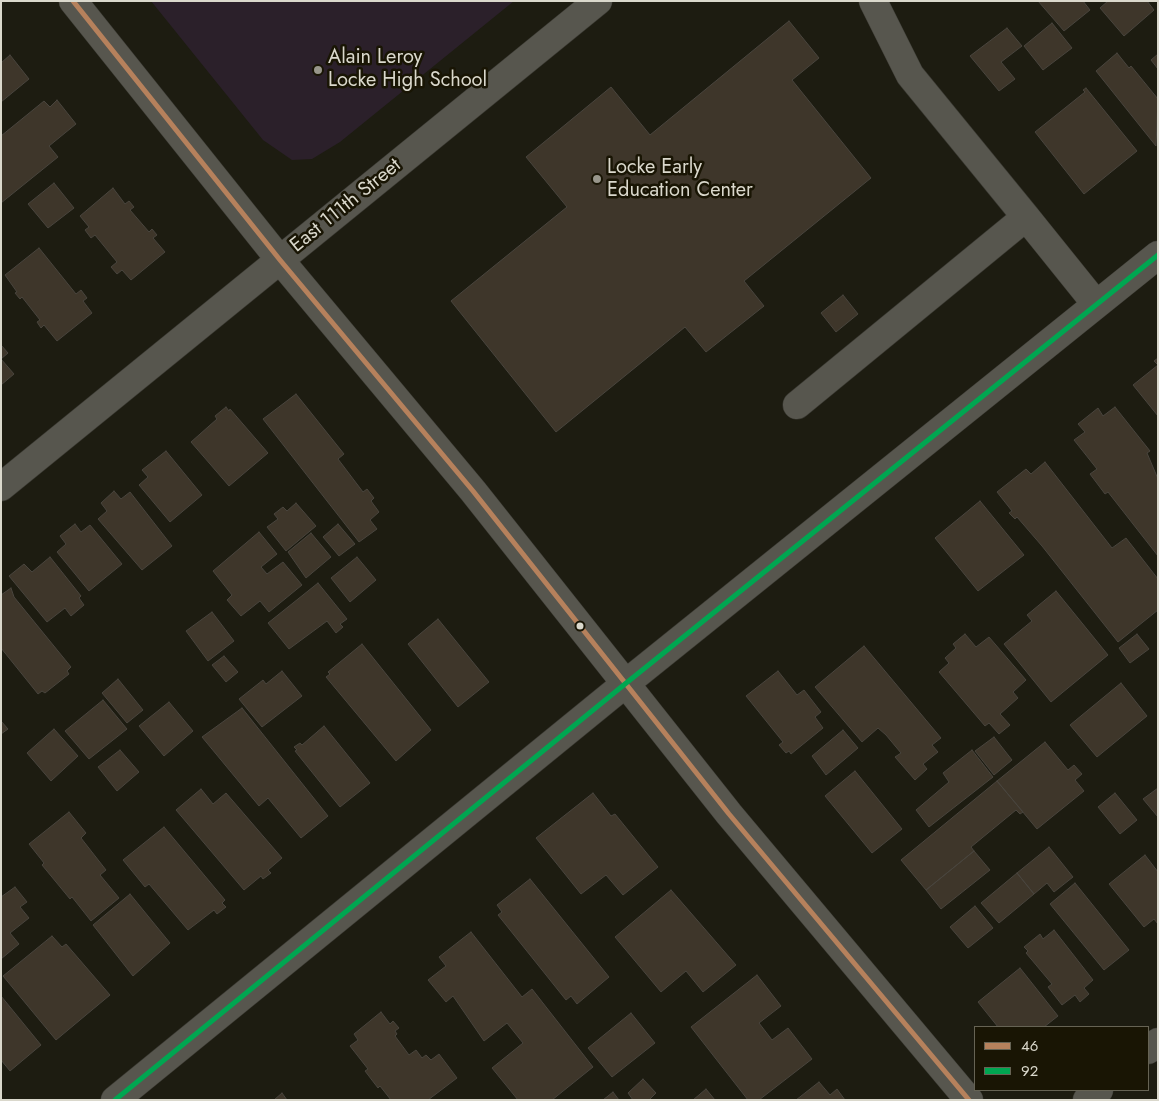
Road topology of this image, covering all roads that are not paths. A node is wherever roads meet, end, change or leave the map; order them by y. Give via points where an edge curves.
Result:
1 (74, 1) edge
2 (598, 1) edge
3 (873, 1) edge
4 (1026, 217) junction
5 (1158, 255) edge
6 (280, 260) junction
7 (1096, 304) junction
8 (797, 405) dead end
9 (1, 487) edge
10 (624, 684) junction
11 (1098, 1091) edge
12 (115, 1100) edge
13 (969, 1100) edge
14 (1087, 1100) edge

1 - 6 street
2 - 6 street, East 111th Street
3 - 4 street via 910,75
4 - 7 street
4 - 8 street
5 - 7 street
6 - 9 street, East 111th Street
6 - 10 street via 473,492
7 - 10 street
10 - 12 street
10 - 13 street
11 - 14 street

